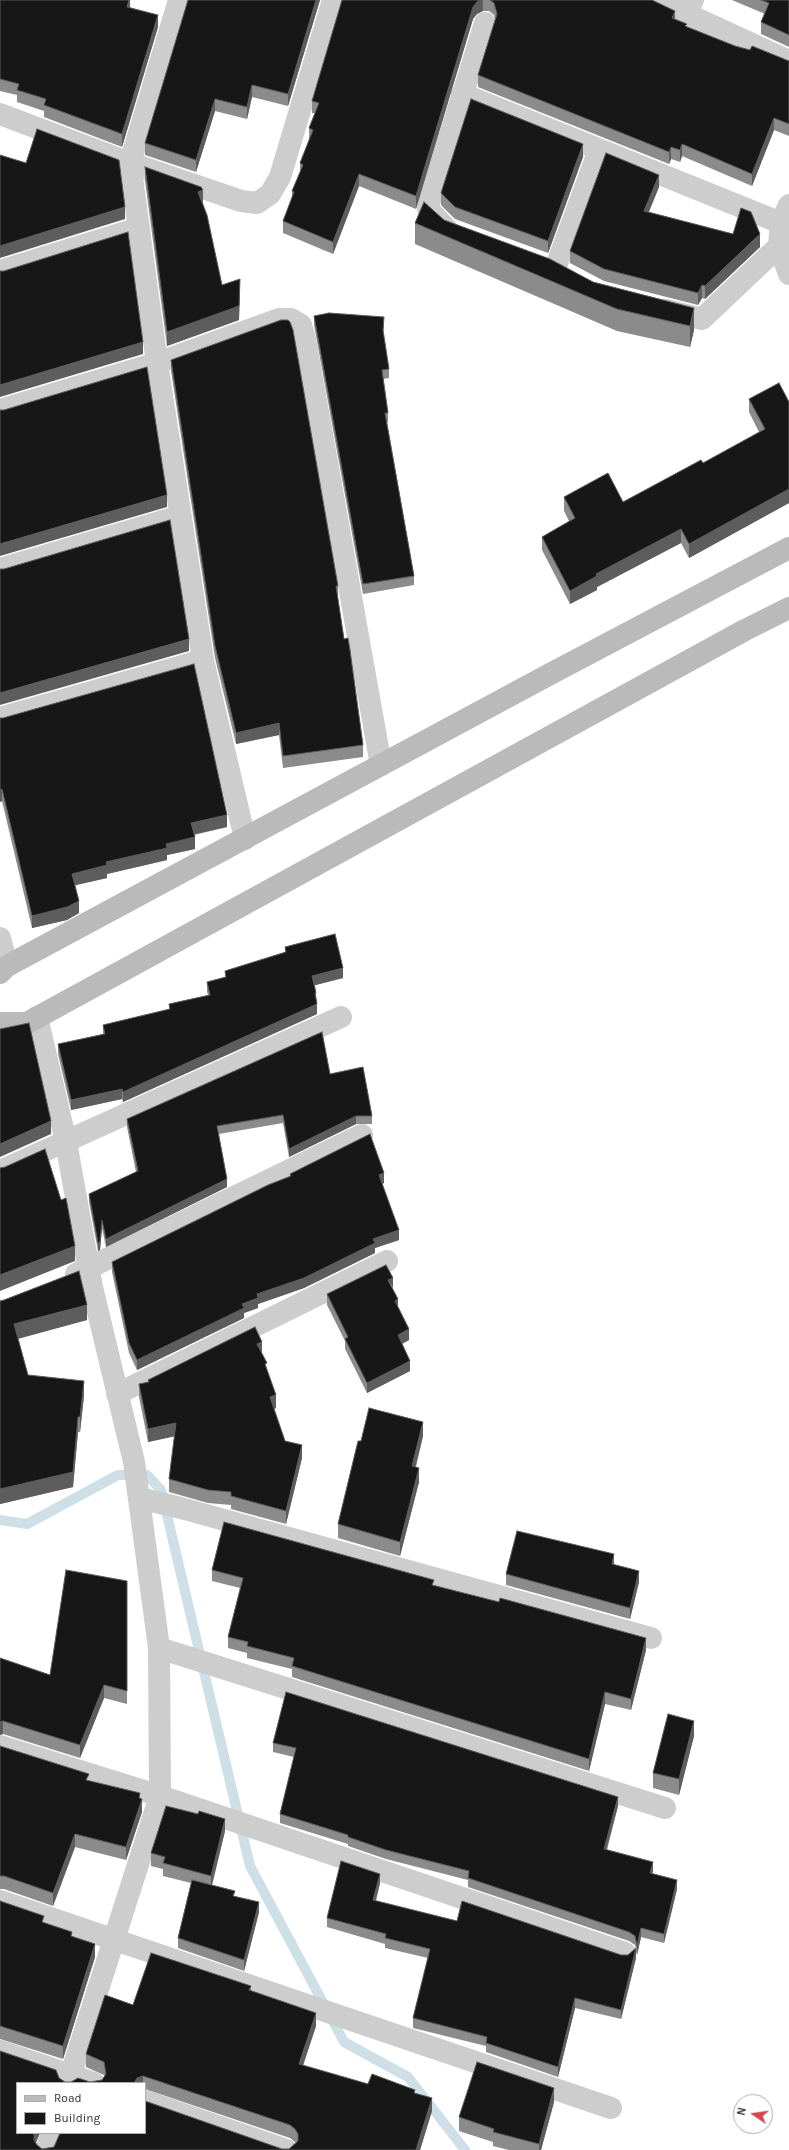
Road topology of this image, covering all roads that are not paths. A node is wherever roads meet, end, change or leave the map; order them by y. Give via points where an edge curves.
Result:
1 (333, 0) edge
2 (652, 0) edge
3 (173, 2) edge
4 (690, 7) edge
5 (485, 23) dead end
6 (789, 61) edge
7 (462, 94) junction
8 (0, 114) edge
9 (599, 150) junction
10 (130, 163) junction
11 (785, 214) edge
12 (139, 228) junction
13 (462, 236) edge
14 (779, 246) junction
15 (533, 262) edge
16 (555, 269) junction
17 (0, 271) edge
18 (789, 274) edge
19 (574, 280) edge
20 (643, 304) edge
21 (157, 363) junction
22 (0, 410) edge
23 (180, 516) junction
24 (789, 548) edge
25 (0, 569) edge
26 (789, 608) edge
27 (203, 660) junction
28 (0, 718) edge
29 (381, 765) junction
30 (245, 839) junction
31 (0, 938) edge
32 (4, 969) edge
33 (37, 1017) junction
34 (341, 1017) dead end
35 (0, 1023) edge
36 (362, 1135) dead end
37 (66, 1142) junction
38 (0, 1171) edge
39 (387, 1261) dead end
40 (89, 1269) junction
41 (60, 1280) edge
42 (117, 1394) junction
43 (143, 1496) junction
44 (650, 1638) dead end
45 (168, 1651) junction
46 (0, 1746) edge
47 (160, 1796) junction
48 (665, 1808) dead end
49 (0, 1901) edge
50 (114, 1940) junction
51 (625, 1953) edge
52 (0, 2051) edge
53 (69, 2079) edge
54 (88, 2082) edge
55 (146, 2101) edge
56 (611, 2108) dead end
57 (52, 2134) edge
58 (46, 2150) edge
59 (286, 2150) edge

1 - 10 street via 280,177 270,194 257,203 241,201
2 - 4 street
3 - 10 street
4 - 6 street
5 - 7 street
7 - 9 street
7 - 13 street via 428,209 448,230
8 - 10 street
9 - 11 street
9 - 16 street
10 - 12 street
11 - 14 street
12 - 17 street
12 - 21 street
14 - 18 street
14 - 20 street via 702,319
15 - 16 street
16 - 19 street
21 - 22 street
21 - 23 street
21 - 29 street via 278,319 291,319 301,325 306,339
23 - 25 street
23 - 27 street
24 - 29 main road
26 - 33 main road via 738,633
27 - 28 street
27 - 30 street
29 - 30 main road
30 - 32 main road
31 - 32 street
33 - 35 main road via 27,1023
33 - 37 street
34 - 37 street
36 - 40 street
37 - 38 street
37 - 40 street
39 - 42 street
40 - 41 street
40 - 42 street
42 - 43 street
43 - 44 street
43 - 45 street
45 - 47 street
45 - 48 street
46 - 47 street
47 - 50 street
47 - 51 street
49 - 50 street
50 - 53 street
50 - 56 street
52 - 53 street
53 - 54 street
55 - 59 street
57 - 58 street

